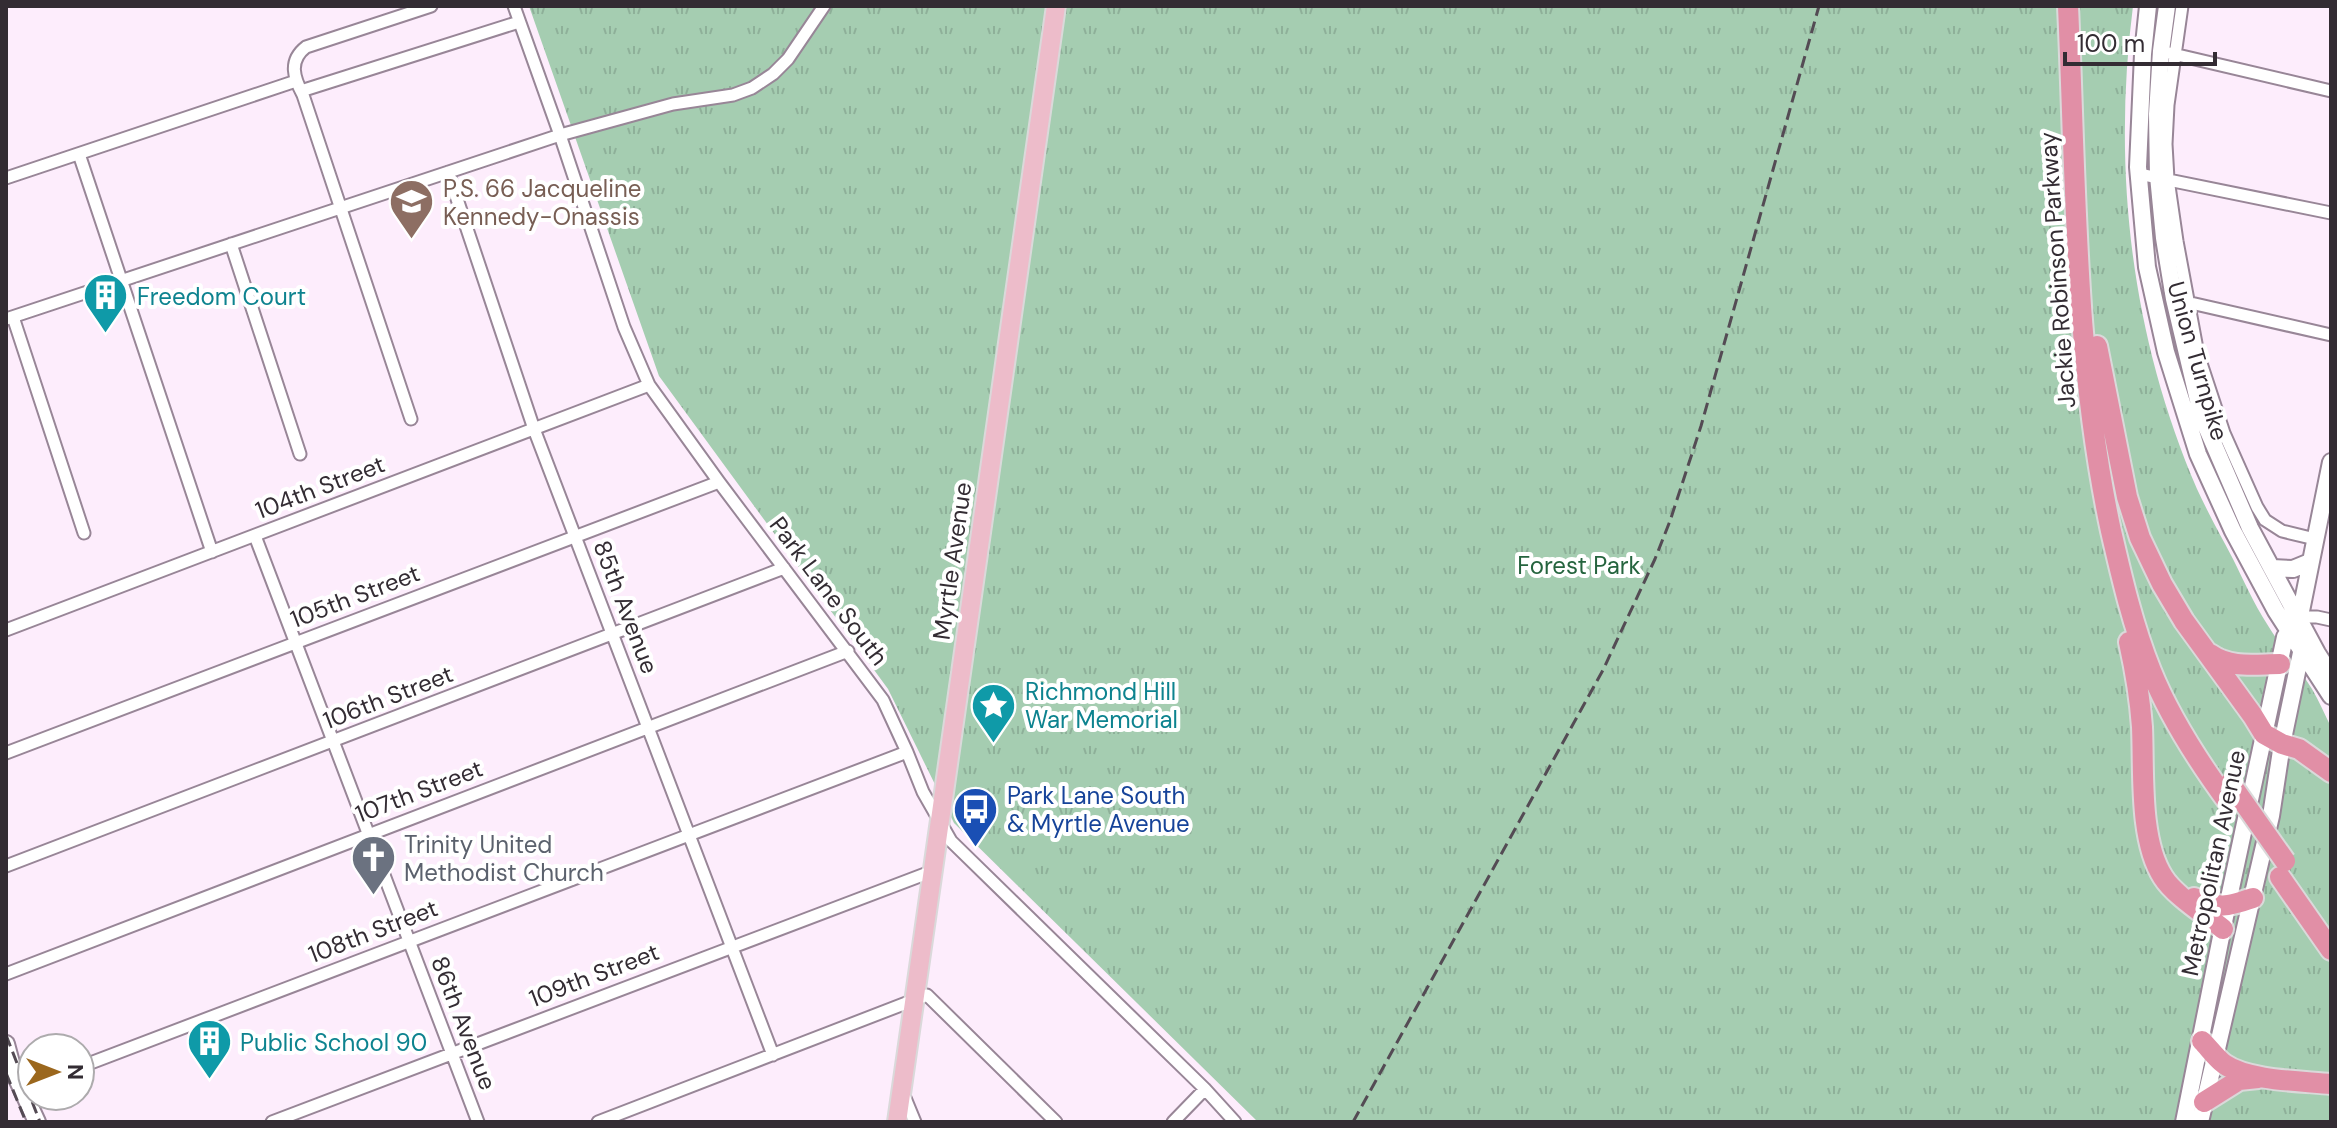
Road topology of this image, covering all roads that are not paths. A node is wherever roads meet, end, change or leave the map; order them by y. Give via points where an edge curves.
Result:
1 (431, 6) edge
2 (514, 6) edge
3 (824, 6) edge
4 (1056, 6) edge
5 (2068, 6) edge
6 (2080, 6) edge
7 (2148, 6) edge
8 (2167, 6) edge
9 (2182, 6) edge
10 (519, 22) junction
11 (2168, 52) junction
12 (299, 86) junction
13 (2331, 91) edge
14 (560, 135) junction
15 (79, 154) junction
16 (448, 172) junction
17 (2139, 174) junction
18 (6, 178) edge
19 (2163, 178) junction
20 (339, 208) junction
21 (2331, 213) edge
22 (231, 244) junction
23 (122, 280) junction
24 (2181, 301) junction
25 (10, 318) edge
26 (2331, 335) edge
27 (2097, 346) junction
28 (649, 385) junction
29 (411, 419) dead end
30 (534, 429) junction
31 (300, 454) dead end
32 (2331, 462) edge
33 (719, 482) junction
34 (2327, 502) edge
35 (84, 533) dead end
36 (255, 536) junction
37 (575, 536) junction
38 (2315, 539) junction
39 (212, 552) junction
40 (2310, 562) junction
41 (784, 568) junction
42 (2272, 568) junction
43 (2122, 579) junction
44 (2331, 620) edge
45 (2294, 624) junction
46 (6, 630) edge
47 (613, 635) junction
48 (296, 642) junction
49 (2202, 646) junction
50 (2302, 650) junction
51 (848, 651) junction
52 (2278, 673) junction
53 (2331, 675) edge
54 (2331, 696) edge
55 (648, 727) junction
56 (2273, 739) junction
57 (333, 742) junction
58 (907, 752) junction
59 (6, 753) edge
60 (2331, 772) edge
61 (2229, 792) junction
62 (939, 823) junction
63 (369, 834) junction
64 (689, 834) junction
65 (6, 866) edge
66 (2283, 869) junction
67 (933, 871) junction
68 (2179, 893) junction
69 (2253, 898) junction
70 (2227, 907) junction
71 (2331, 927) edge
72 (2223, 929) junction
73 (409, 941) junction
74 (732, 946) junction
75 (2331, 950) edge
76 (6, 974) edge
77 (913, 1001) junction
78 (6, 1044) edge
79 (2208, 1047) junction
80 (452, 1053) junction
81 (773, 1055) junction
82 (96, 1061) edge
83 (10, 1071) edge
84 (2267, 1077) junction
85 (2331, 1084) edge
86 (901, 1089) junction
87 (1205, 1089) junction
88 (2202, 1112) edge
89 (272, 1122) edge
90 (478, 1122) edge
91 (598, 1122) edge
92 (897, 1122) edge
93 (915, 1122) edge
94 (1056, 1122) edge
95 (1173, 1122) edge
96 (1235, 1122) edge
97 (2184, 1122) edge

1 - 12 street via 306,47 295,58
2 - 10 street, Park Lane South
3 - 14 street via 788,59 752,88
4 - 62 main road, Myrtle Avenue
5 - 43 highway, Jackie Robinson Parkway via 2082,329 2100,473
6 - 27 highway, Jackie Robinson Parkway via 2086,227
7 - 17 main road, Union Turnpike
8 - 11 main road, Union Turnpike
9 - 11 street, Union Turnpike
10 - 12 street
10 - 14 street, Park Lane South
11 - 13 street
11 - 19 main road, Union Turnpike via 2157,114
12 - 15 street
12 - 20 street
14 - 16 street
14 - 28 street, Park Lane South via 624,327
15 - 18 street
15 - 23 street
16 - 20 street
16 - 30 street, 85th Avenue
17 - 19 street
17 - 45 main road, Union Turnpike via 2147,267 2166,352 2198,454 2276,611
19 - 21 street
19 - 24 main road, Union Turnpike via 2164,238
20 - 22 street
20 - 29 street
22 - 23 street
22 - 31 street
23 - 25 street
23 - 39 street
24 - 26 street
24 - 38 street, Union Turnpike via 2220,420 2257,507 2282,531
24 - 42 main road, Union Turnpike via 2202,417
25 - 35 street
27 - 49 highway via 2138,531 2162,584
27 - 61 highway, Jackie Robinson Parkway via 2113,475 2146,618 2181,705
28 - 30 street, 104th Street
28 - 33 street, Park Lane South
30 - 36 street, 104th Street
30 - 37 street, 85th Avenue
32 - 34 main road, Metropolitan Avenue
33 - 37 street, 105th Street
33 - 41 street, Park Lane South
34 - 38 main road, Metropolitan Avenue
36 - 39 street, 104th Street
36 - 48 street, 86th Avenue
37 - 47 street, 85th Avenue
37 - 48 street, 105th Street
38 - 40 main road, Metropolitan Avenue
39 - 46 street, 104th Street
40 - 42 main road via 2293,569
40 - 45 main road, Metropolitan Avenue
41 - 47 street, 106th Street
41 - 51 street, Park Lane South
42 - 45 main road, Union Turnpike
43 - 61 highway, Jackie Robinson Parkway via 2160,693 2197,759
43 - 68 highway via 2121,605 2141,722 2147,829 2160,872
44 - 45 street via 2317,617
45 - 50 main road, Metropolitan Avenue
45 - 52 main road, Metropolitan Avenue via 2285,637
45 - 53 main road, Union Turnpike
47 - 55 street, 85th Avenue
47 - 57 street, 106th Street
48 - 57 street, 86th Avenue
48 - 59 street, 105th Street
49 - 52 highway via 2219,660
49 - 56 highway
50 - 54 main road
50 - 56 main road, Metropolitan Avenue
51 - 55 street, 107th Street
51 - 58 street, Park Lane South via 883,700
52 - 56 main road, Metropolitan Avenue
55 - 63 street, 107th Street
55 - 64 street, 85th Avenue
56 - 60 highway via 2299,749
56 - 69 main road, Metropolitan Avenue via 2271,816
56 - 70 main road, Metropolitan Avenue
57 - 63 street, 86th Avenue
57 - 65 street, 106th Street
58 - 62 street, Park Lane South
58 - 64 street, 108th Street
61 - 66 highway, Jackie Robinson Parkway, bridge
62 - 67 main road, Myrtle Avenue
62 - 87 street, Park Lane South via 951,841
63 - 73 street, 86th Avenue
63 - 76 street, 107th Street
64 - 73 street, 108th Street
64 - 74 street, 85th Avenue
66 - 71 highway, Jackie Robinson Parkway
66 - 75 highway, Jackie Robinson Parkway
67 - 74 street, 109th Street
67 - 77 main road, Myrtle Avenue
68 - 70 highway
68 - 72 highway
69 - 70 highway
69 - 79 main road, Metropolitan Avenue
70 - 72 main road, Metropolitan Avenue
72 - 79 main road, Metropolitan Avenue
73 - 80 street, 86th Avenue
73 - 82 street, 108th Street
74 - 80 street, 109th Street
74 - 81 street, 85th Avenue
77 - 81 street
77 - 86 main road, Myrtle Avenue
77 - 94 street via 927,995
78 - 83 main road
79 - 84 highway via 2224,1064
79 - 88 main road, Metropolitan Avenue
79 - 97 main road, Metropolitan Avenue
80 - 89 street, 109th Street
80 - 90 street, 86th Avenue
81 - 91 street
84 - 85 highway
84 - 88 highway via 2239,1080
86 - 92 main road, Myrtle Avenue
86 - 93 street
87 - 95 street
87 - 96 street, Park Lane South

